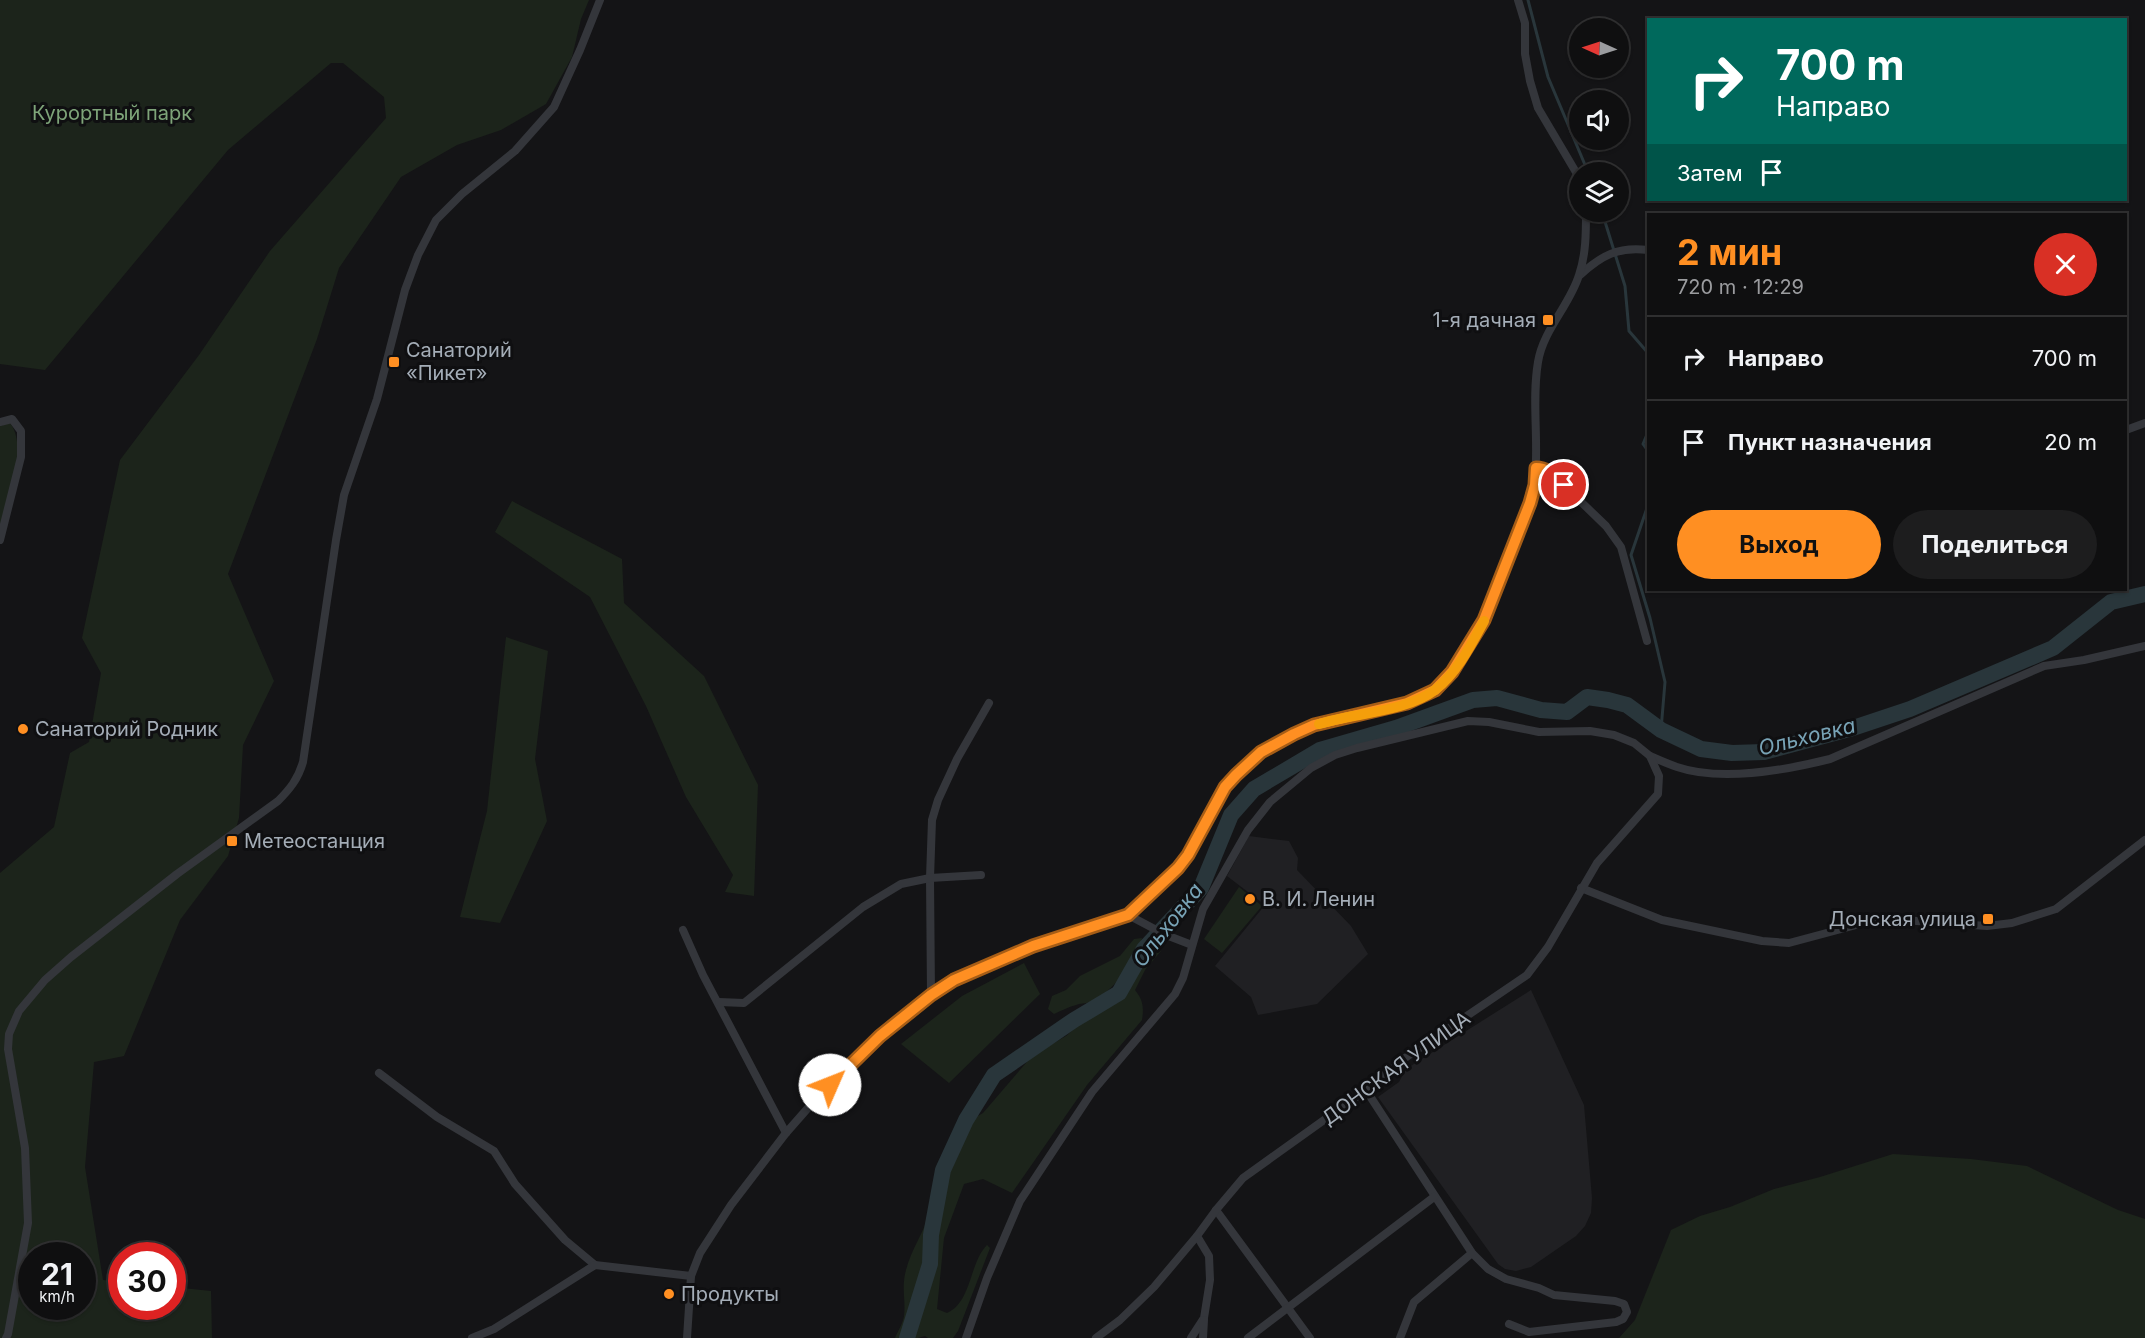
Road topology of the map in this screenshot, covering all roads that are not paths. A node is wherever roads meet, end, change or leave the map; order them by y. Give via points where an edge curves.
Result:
1 (600, 0) edge
2 (1518, 0) edge
3 (1570, 162) edge
4 (1586, 222) edge
5 (1647, 250) edge
6 (1579, 276) junction
7 (0, 422) edge
8 (2145, 423) edge
9 (2127, 430) edge
10 (1536, 468) junction
11 (0, 540) edge
12 (1647, 640) dead end
13 (2145, 646) edge
14 (989, 703) dead end
15 (1650, 756) junction
16 (2145, 840) edge
17 (981, 875) dead end
18 (930, 878) junction
19 (1581, 888) junction
20 (1128, 915) junction
21 (683, 930) dead end
22 (1192, 945) junction
23 (931, 995) junction
24 (719, 1002) junction
25 (379, 1073) dead end
26 (1366, 1090) junction
27 (786, 1133) junction
28 (1434, 1197) junction
29 (1216, 1210) junction
30 (1197, 1236) junction
31 (1472, 1253) junction
32 (595, 1265) junction
33 (691, 1276) junction
34 (1288, 1308) junction
35 (1204, 1318) junction
36 (1509, 1324) dead end
37 (6, 1338) edge
38 (472, 1338) edge
39 (687, 1338) edge
40 (966, 1338) edge
41 (1096, 1338) edge
42 (1191, 1338) edge
43 (1203, 1338) edge
44 (1248, 1338) edge
45 (1310, 1338) edge
46 (1400, 1338) edge

1 - 37 street via 554,107 515,151 436,220 418,255 344,495 299,776 278,801 71,957 19,1011 9,1034 8,1049 25,1148 28,1223
2 - 3 street via 1538,108
4 - 6 street
5 - 6 street via 1605,255
6 - 10 street via 1538,359
7 - 11 street via 12,419 21,431 21,457
8 - 9 street
10 - 12 street via 1549,471 1606,526 1620,547
10 - 20 street via 1530,503 1484,620 1444,681 1435,690 1407,703 1314,725 1261,752 1225,787 1178,868
13 - 15 street via 2044,666 1830,759 1795,768 1758,773 1711,772 1679,768
14 - 18 street via 938,800 932,820
15 - 19 street, ДОНСКАЯ УЛИЦА via 1659,776 1658,794
15 - 22 street via 1634,743 1614,735 1590,731 1539,732 1468,721 1335,755 1311,768 1270,802 1248,830 1203,909
16 - 19 street via 2056,909 2012,923 1987,926 1903,920 1860,924 1789,943 1662,920
17 - 18 street
18 - 23 street
18 - 24 street via 902,884 863,907 744,1003
19 - 26 street, ДОНСКАЯ УЛИЦА via 1548,947 1527,975 1405,1058
20 - 22 street
20 - 23 street via 1005,957
21 - 24 street
22 - 40 street via 1175,994 1092,1092 1020,1201
23 - 27 street via 880,1036
24 - 27 street
25 - 32 street via 437,1117 494,1151 515,1184 565,1240
26 - 28 street
26 - 29 street, ДОНСКАЯ УЛИЦА via 1243,1178
27 - 33 street via 731,1205 700,1253
28 - 31 street
28 - 34 street
29 - 30 street, ДОНСКАЯ УЛИЦА
29 - 34 street
30 - 35 street via 1209,1256
30 - 41 street, ДОНСКАЯ УЛИЦА via 1154,1287
31 - 36 street via 1506,1279 1554,1295 1615,1301 1624,1304 1626,1312 1616,1322 1529,1332
31 - 46 street via 1414,1302
32 - 33 street
32 - 38 street via 494,1329
33 - 39 street
34 - 44 street
34 - 45 street
35 - 42 street
35 - 43 street

